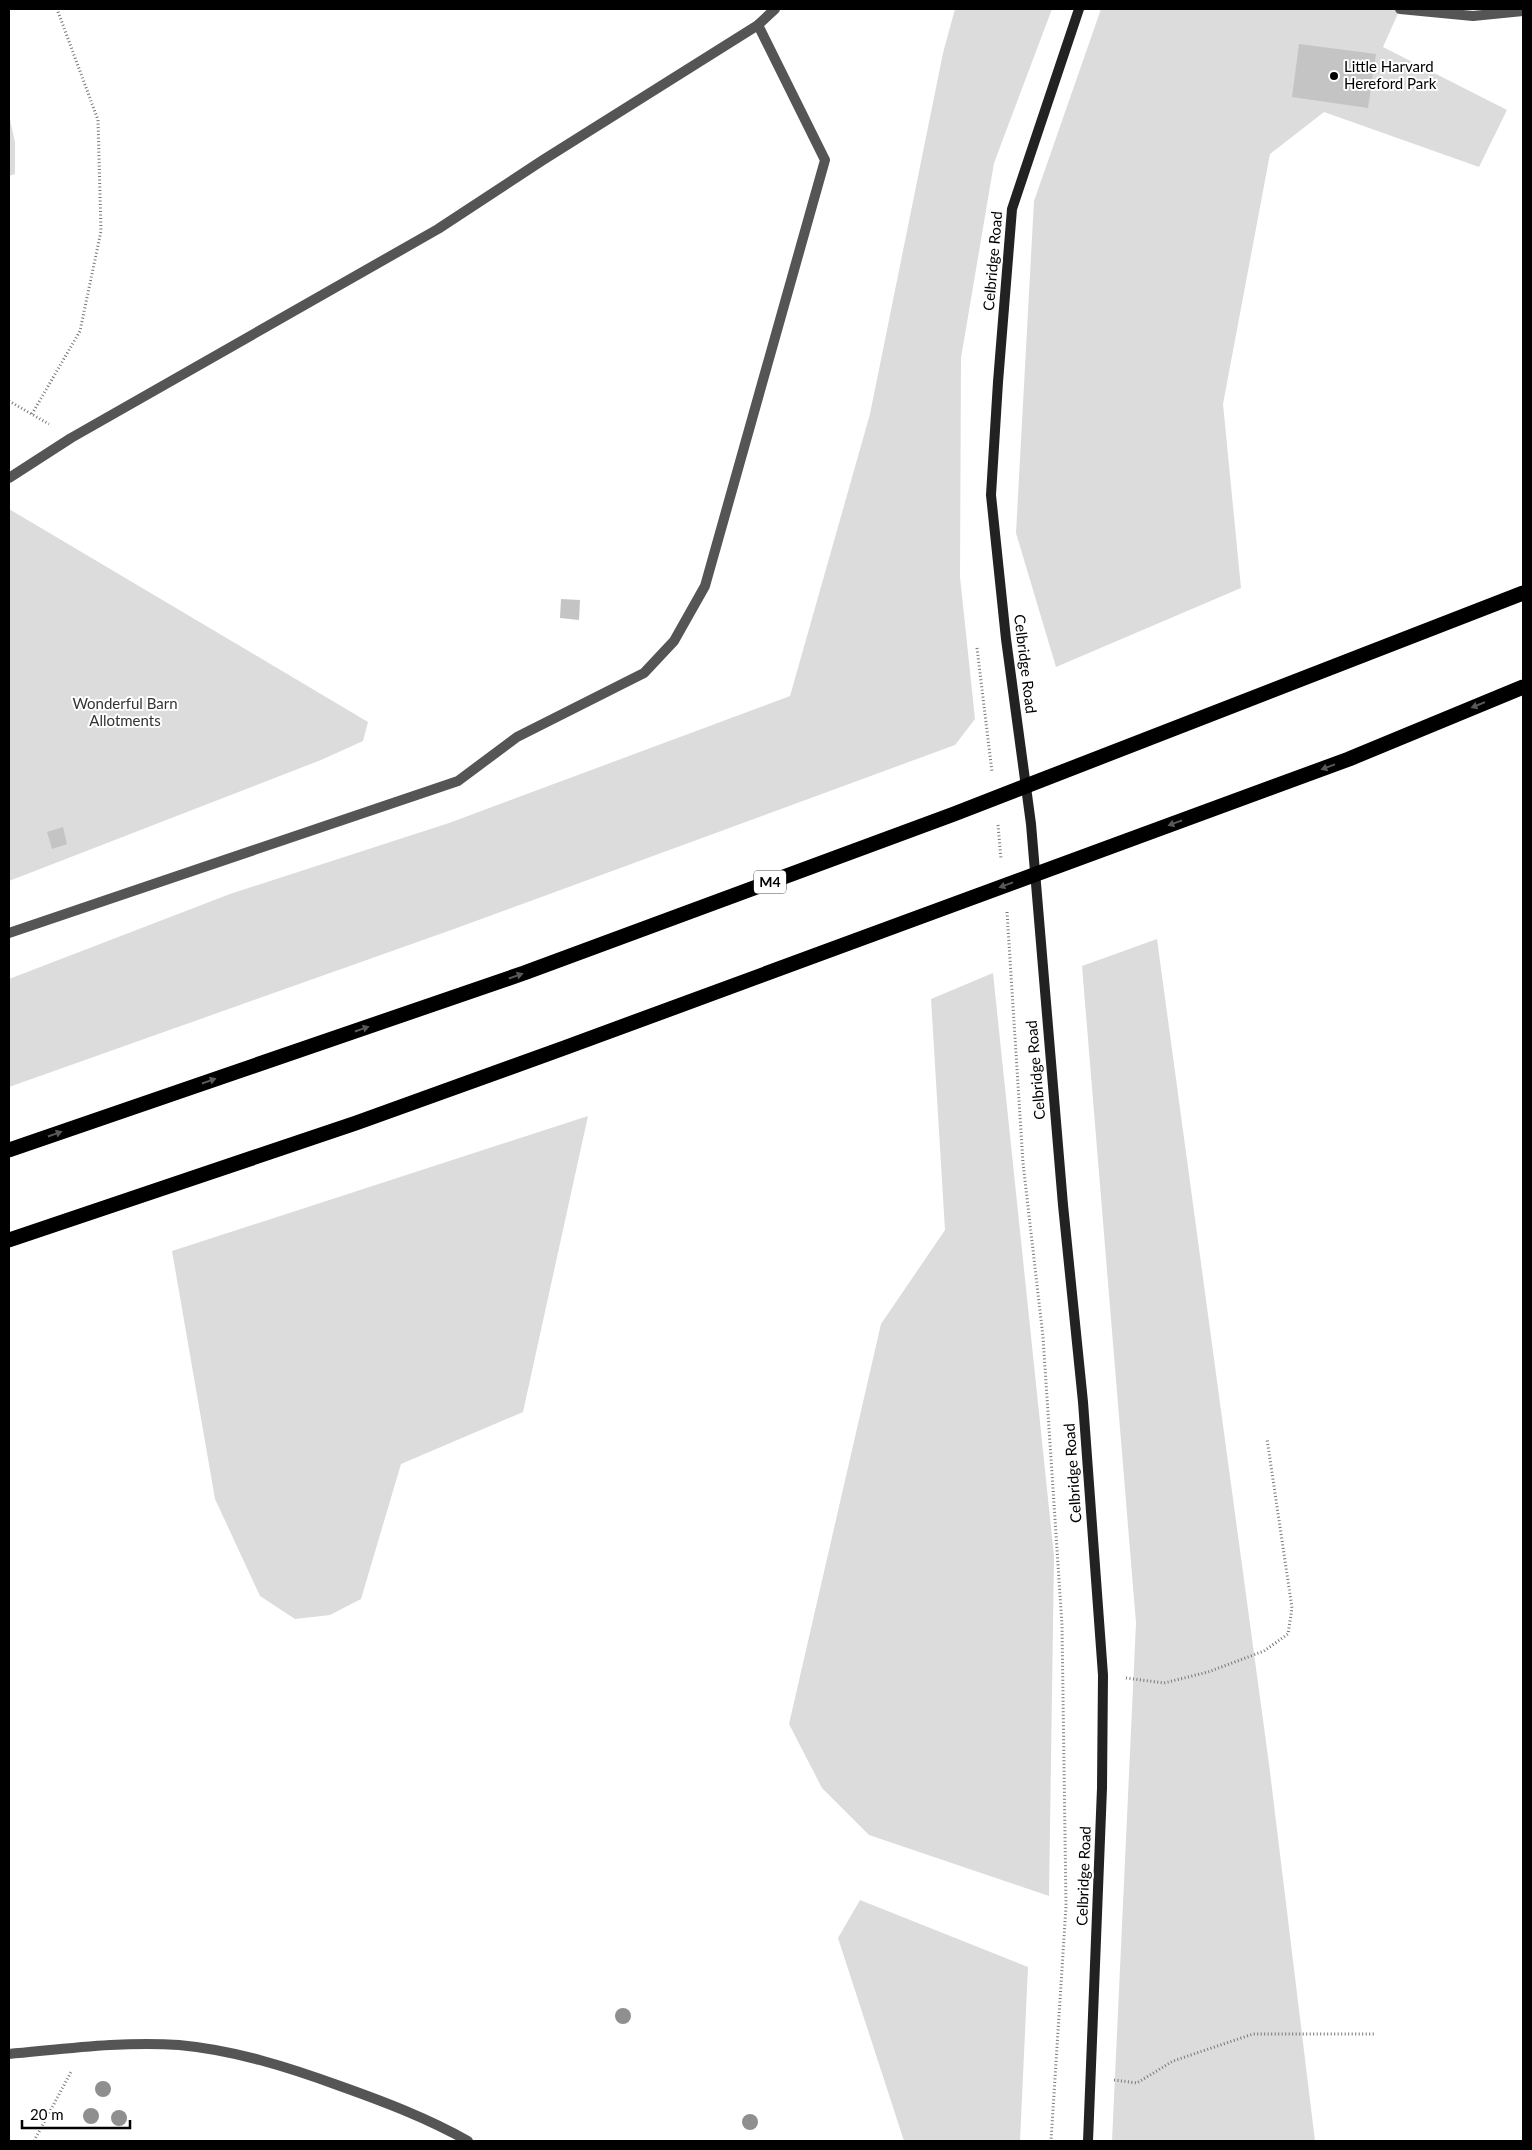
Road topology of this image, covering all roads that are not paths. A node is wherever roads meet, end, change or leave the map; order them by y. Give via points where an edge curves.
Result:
1 (775, 9) edge
2 (1079, 9) edge
3 (1400, 9) edge
4 (1523, 11) edge
5 (758, 25) junction
6 (9, 478) edge
7 (1523, 593) edge
8 (1523, 687) edge
9 (9, 932) edge
10 (9, 1150) edge
11 (9, 1240) edge
12 (9, 2054) edge
13 (468, 2141) edge
14 (1088, 2141) edge

1 - 5 street
2 - 14 main road, Celbridge Road via 1012,209 992,494 1006,639 1031,824 1062,1205 1083,1402 1103,1675 1102,1788
3 - 4 street via 1473,16
5 - 6 street via 438,229 71,438
5 - 9 street via 825,160 706,586 674,641 644,673 517,737 458,781
10 -> 7 highway, M4 via 524,973 995,798
8 -> 11 highway via 1350,758 356,1123
12 - 13 street via 70,2047 179,2045 241,2055 296,2070 406,2109

